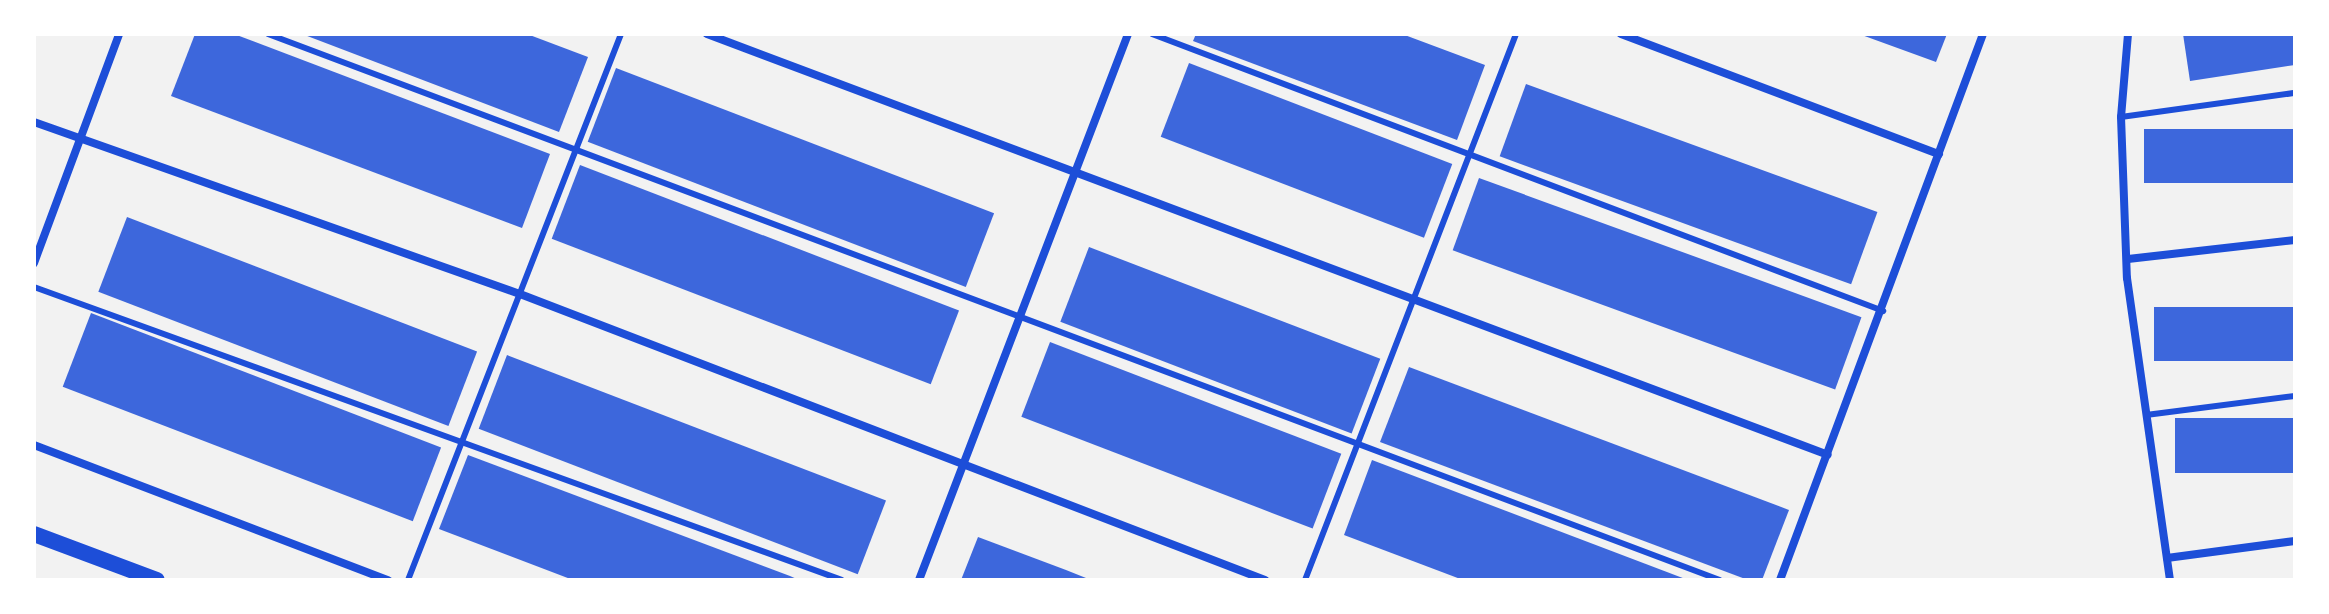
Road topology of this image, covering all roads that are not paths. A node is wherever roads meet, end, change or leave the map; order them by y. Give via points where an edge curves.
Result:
1 (119, 34) edge
2 (268, 34) edge
3 (621, 34) edge
4 (707, 34) edge
5 (1128, 34) edge
6 (1152, 34) edge
7 (1516, 34) edge
8 (1621, 34) edge
9 (1983, 34) edge
10 (2128, 34) edge
11 (2295, 93) edge
12 (2121, 117) junction
13 (34, 122) edge
14 (80, 140) junction
15 (577, 151) junction
16 (1469, 154) junction
17 (1939, 154) junction
18 (1074, 172) junction
19 (2295, 240) edge
20 (2128, 259) junction
21 (34, 263) edge
22 (34, 287) edge
23 (520, 294) junction
24 (1413, 299) junction
25 (1883, 311) junction
26 (1019, 317) junction
27 (2295, 396) edge
28 (2146, 415) junction
29 (462, 441) junction
30 (1357, 444) junction
31 (34, 445) edge
32 (1828, 455) junction
33 (961, 464) junction
34 (34, 534) edge
35 (2295, 541) edge
36 (2167, 558) junction
37 (157, 580) edge
38 (388, 580) edge
39 (408, 580) edge
40 (842, 580) edge
41 (919, 580) edge
42 (1265, 580) edge
43 (1305, 580) edge
44 (1720, 580) edge
45 (1780, 580) edge
46 (2170, 580) edge

1 - 14 street
2 - 15 lane
3 - 15 lane
4 - 18 street
5 - 18 street
6 - 16 lane
7 - 16 lane
8 - 17 street
9 - 17 street
10 - 12 street
11 - 12 lane
12 - 20 street
13 - 14 street
14 - 21 street
14 - 23 street
15 - 23 lane
15 - 26 lane
16 - 24 lane
16 - 25 lane
17 - 25 street
18 - 24 street
18 - 26 street
19 - 20 street
20 - 28 street
22 - 29 lane
23 - 29 lane
23 - 33 street
24 - 30 lane
24 - 32 street
25 - 32 street
26 - 30 lane
26 - 33 street
27 - 28 lane
28 - 36 street
29 - 39 lane
29 - 40 lane
30 - 43 lane
30 - 44 lane
31 - 38 street
32 - 45 street
33 - 41 street
33 - 42 street
34 - 37 main road
35 - 36 street
36 - 46 street

